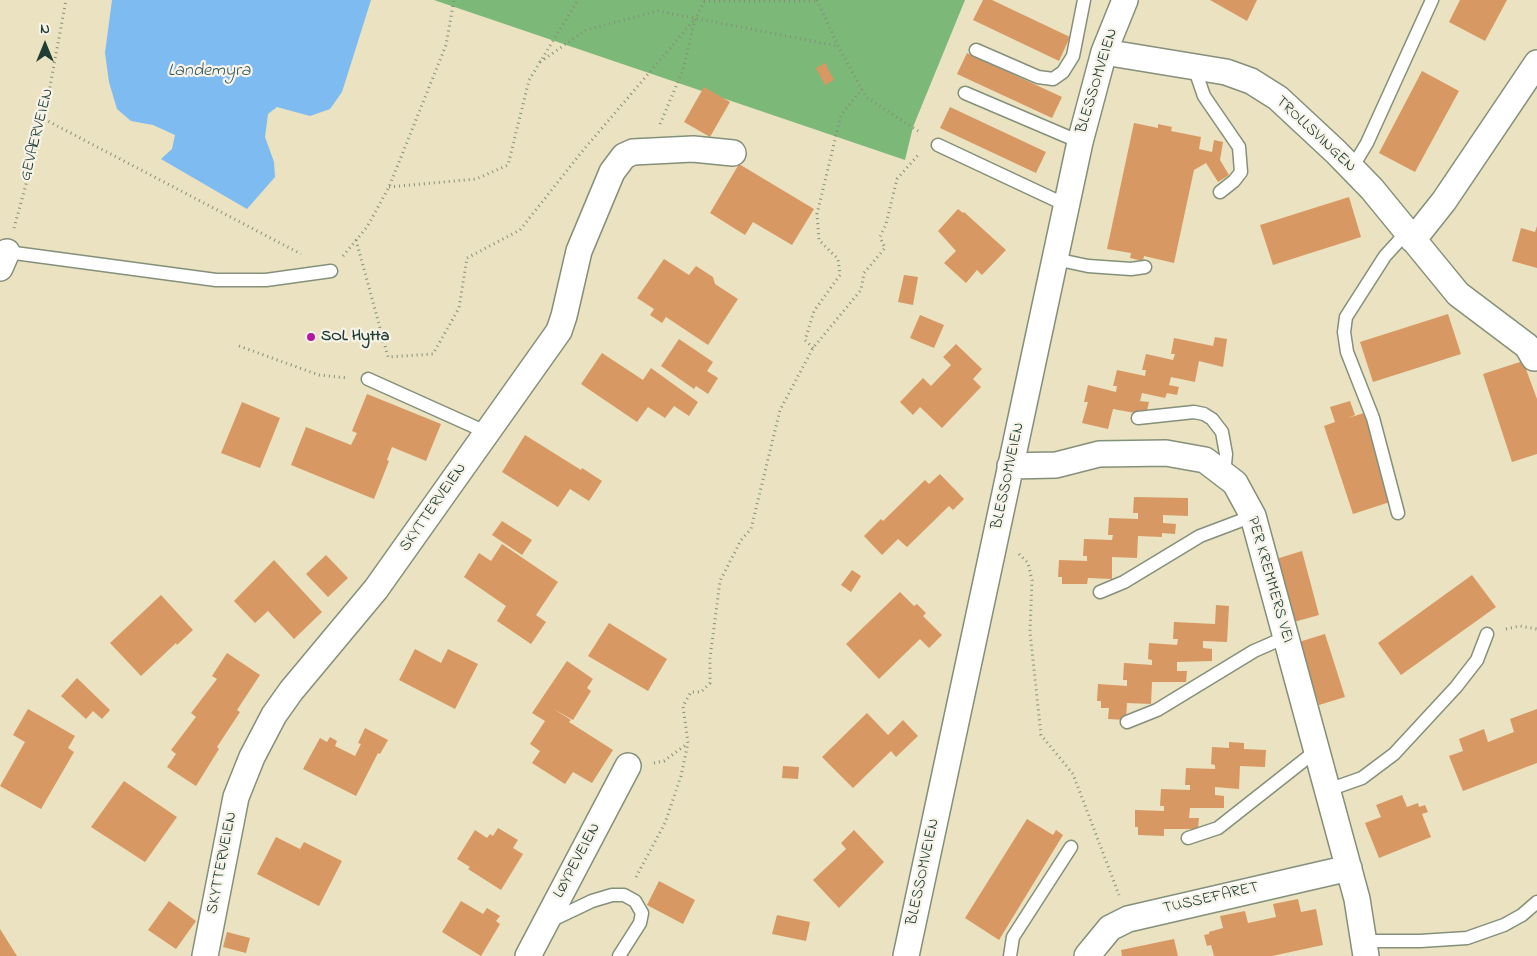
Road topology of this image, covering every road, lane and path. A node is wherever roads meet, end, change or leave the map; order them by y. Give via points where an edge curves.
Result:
1 (66, 0) edge
2 (454, 0) edge
3 (578, 0) edge
4 (705, 0) edge
5 (1084, 0) edge
6 (1125, 0) edge
7 (1432, 0) edge
8 (817, 1) edge
9 (695, 19) junction
10 (838, 46) junction
11 (976, 50) dead end
12 (1104, 52) junction
13 (540, 62) junction
14 (1537, 63) edge
15 (1194, 67) junction
16 (862, 89) junction
17 (965, 94) dead end
18 (44, 119) junction
19 (1080, 142) junction
20 (938, 145) junction
21 (649, 150) junction
22 (733, 153) dead end
23 (1352, 168) junction
24 (389, 187) junction
25 (1220, 192) dead end
26 (1066, 205) junction
27 (1410, 236) junction
28 (356, 240) junction
29 (1055, 258) junction
30 (4, 260) edge
31 (1145, 267) dead end
32 (330, 271) junction
33 (239, 346) dead end
34 (813, 348) junction
35 (1534, 358) dead end
36 (368, 379) joint
37 (1138, 418) dead end
38 (486, 432) junction
39 (1010, 466) junction
40 (1224, 475) junction
41 (1398, 514) dead end
42 (1253, 516) junction
43 (994, 548) junction
44 (1100, 592) dead end
45 (1537, 630) edge
46 (1487, 634) joint
47 (1286, 637) junction
48 (1127, 722) dead end
49 (688, 743) junction
50 (1316, 750) junction
51 (628, 766) joint
52 (1328, 790) junction
53 (1188, 838) dead end
54 (1071, 847) dead end
55 (1349, 868) junction
56 (624, 895) junction
57 (1537, 902) edge
58 (1128, 919) junction
59 (546, 923) junction
60 (1365, 948) edge
61 (205, 956) edge
62 (528, 956) edge
63 (620, 956) edge
64 (906, 956) edge
65 (1010, 956) edge
66 (1087, 956) edge

1 - 18 path, GEVÆRVEIEN
2 - 24 path via 446,46
3 - 13 path
4 - 8 path
4 - 9 path
5 - 11 lane via 1073,56 1064,72 1053,79 1038,77
6 - 12 street, BLESSOMVEIEN
7 - 23 lane via 1367,143
8 - 10 path
9 - 10 path
9 - 13 path via 658,11 586,30
9 - 21 path via 683,70
9 - 28 path via 520,230 467,258 458,308 433,354 388,357
10 - 16 path
12 - 15 street, TROLLSVINGEN
12 - 19 street, BLESSOMVEIEN
13 - 24 path via 529,80 508,165 476,179
14 - 27 street via 1444,201
15 - 23 street, TROLLSVINGEN via 1226,72 1251,81 1278,98
15 - 25 lane via 1204,96 1239,147 1241,172
16 - 20 path via 866,97
16 - 34 path via 841,115 817,214 819,240 838,259 840,274 814,311 805,340
17 - 19 lane
18 - 30 path, GEVÆRVEIEN
18 - 32 path
19 - 26 street, BLESSOMVEIEN
20 - 26 lane
20 - 34 path via 922,150 897,179 880,237 886,248 864,273 861,290
21 - 22 street, SKYTTERVEIEN via 692,149
21 - 38 street, SKYTTERVEIEN via 624,156 612,172 579,250 559,331
23 - 27 street, TROLLSVINGEN
24 - 28 path
26 - 29 street, BLESSOMVEIEN
27 - 35 street, TROLLSVINGEN via 1458,294 1527,346
27 - 41 lane via 1385,256 1346,317 1344,332 1347,352 1373,418
28 - 32 path
29 - 31 lane via 1088,266
29 - 39 street, BLESSOMVEIEN
30 - 32 lane via 216,280 266,280
33 - 36 path via 320,375
34 - 49 path via 780,410 750,530 741,540 720,581 710,683 701,692 691,692 683,706
36 - 38 lane
37 - 40 lane via 1194,412 1212,419 1222,432 1226,454
38 - 61 street, SKYTTERVEIEN via 376,589 274,715 236,797
39 - 40 street, PER KREMMERS VEI via 1056,464 1099,454 1166,453 1205,460
39 - 43 street, BLESSOMVEIEN
40 - 42 street, PER KREMMERS VEI via 1235,483
42 - 44 lane via 1200,536 1124,582
42 - 47 street, PER KREMMERS VEI
43 - 58 path via 1021,554 1028,563 1032,580 1030,632 1041,736 1073,774
43 - 64 street, BLESSOMVEIEN
45 - 46 path via 1520,626
46 - 52 lane via 1477,660 1456,688 1394,754 1362,778
47 - 48 lane via 1254,651 1157,710
47 - 50 street, PER KREMMERS VEI
49 - 51 path via 664,761
49 - 56 path via 665,823
50 - 52 street, PER KREMMERS VEI
50 - 53 lane via 1218,828
51 - 59 street, LØYPEVEIEN
52 - 55 street, PER KREMMERS VEI
54 - 65 lane via 1013,937
55 - 58 street, TUSSEFARET
55 - 60 street, PER KREMMERS VEI
56 - 59 lane via 592,901
56 - 63 lane via 635,902 642,913 640,923
57 - 60 lane, PER KREMMERS VEI via 1504,925 1467,938
58 - 66 street, TUSSEFARET via 1110,928
59 - 62 street, LØYPEVEIEN

